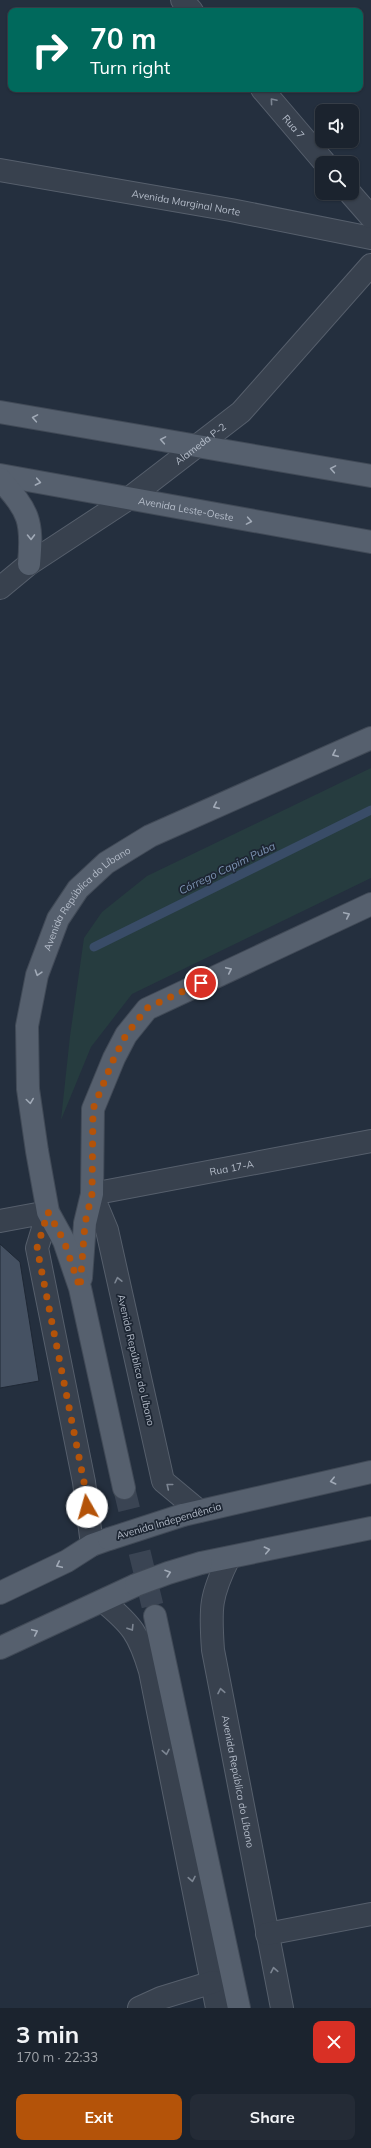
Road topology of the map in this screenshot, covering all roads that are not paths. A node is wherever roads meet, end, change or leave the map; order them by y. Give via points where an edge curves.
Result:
1 (182, 0) edge
2 (189, 8) edge
3 (265, 92) edge
4 (319, 156) edge
5 (0, 170) edge
6 (356, 200) edge
7 (371, 217) edge
8 (371, 238) edge
9 (371, 265) edge
10 (0, 412) edge
11 (199, 446) junction
12 (0, 475) edge
13 (371, 476) edge
14 (0, 480) edge
15 (128, 499) junction
16 (371, 542) edge
17 (29, 564) junction
18 (0, 588) edge
19 (371, 738) edge
20 (371, 904) edge
21 (371, 1141) edge
22 (92, 1194) junction
23 (48, 1212) junction
24 (0, 1221) edge
25 (80, 1288) junction
26 (371, 1472) edge
27 (124, 1488) tunnel mouth
28 (191, 1513) junction
29 (371, 1528) edge
30 (101, 1542) junction
31 (229, 1558) junction
32 (0, 1593) edge
33 (103, 1601) junction
34 (155, 1616) tunnel mouth
35 (0, 1648) edge
36 (371, 1914) edge
37 (267, 1934) junction
38 (213, 1982) junction
39 (140, 2008) edge
40 (217, 2008) edge
41 (239, 2008) edge
42 (282, 2008) edge

1 - 2 street
4 -> 3 street, Rua 7
5 - 8 street, Avenida Marginal Norte via 231,210
6 - 7 street
9 - 11 street, Alameda P-2 via 241,412
11 -> 10 main road
13 -> 11 main road
11 - 15 street, Alameda P-2
12 -> 15 main road, Avenida Leste-Oeste
14 -> 17 main road via 16,497 30,526
15 -> 16 main road, Avenida Leste-Oeste
15 - 17 street, Alameda P-2
17 - 18 street, Alameda P-2
19 -> 23 main road, Avenida República do Líbano via 150,836 106,863 78,889 58,919 37,975 26,1026 28,1089
22 -> 20 main road, Avenida República do Líbano via 93,1109 126,1035 147,1008
21 - 22 street, Rua 17-A
22 - 25 main road, Avenida República do Líbano via 85,1223
28 -> 22 street, Avenida República do Líbano via 163,1481 107,1230
23 - 24 street
23 - 25 main road, Avenida República do Líbano via 64,1241
23 - 30 street, Avenida República do Líbano via 37,1248 84,1482
25 - 27 main road, Avenida República do Líbano
26 -> 28 main road, Avenida Independência
28 - 30 main road, Avenida Independência, bridge
31 -> 29 main road
30 -> 32 main road, Avenida Independência
33 -> 31 main road, bridge via 168,1573
37 -> 31 street, Avenida República do Líbano via 213,1650 210,1610 217,1582
35 -> 33 main road
33 -> 38 street via 127,1621 142,1646 150,1671
34 - 41 main road
36 - 37 street
42 -> 37 street, Avenida República do Líbano
38 - 39 street via 161,1998
38 - 40 street

